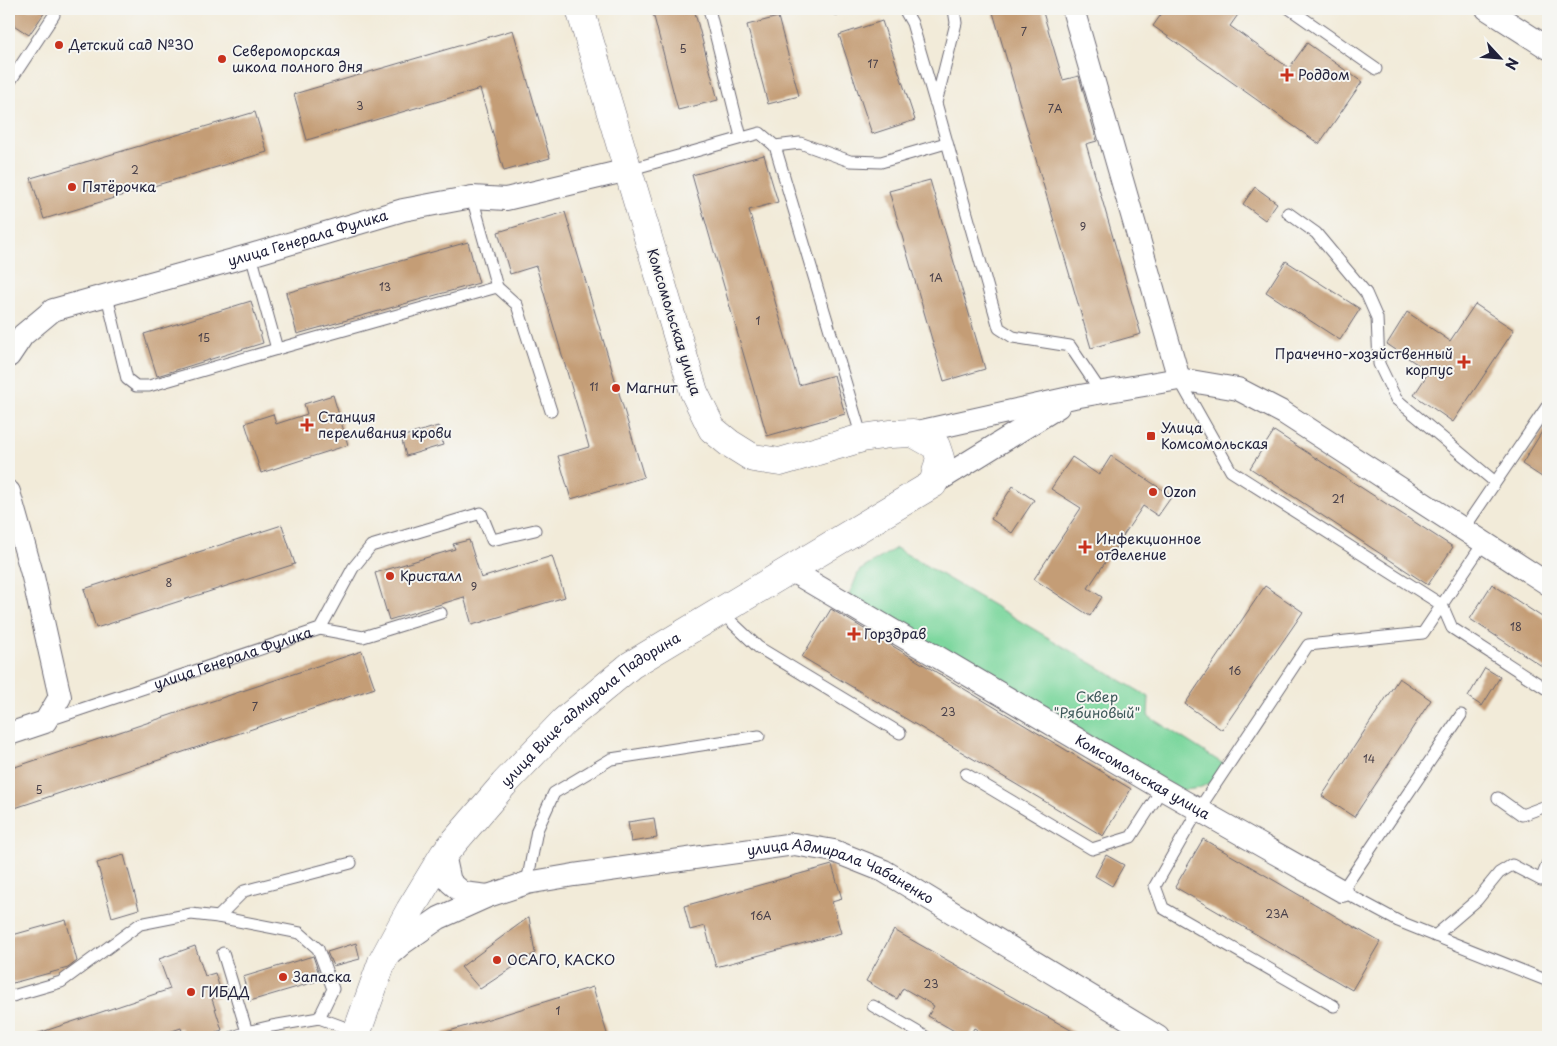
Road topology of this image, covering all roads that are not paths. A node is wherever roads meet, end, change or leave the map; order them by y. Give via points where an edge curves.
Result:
1 (580, 9) edge
2 (709, 9) edge
3 (904, 9) edge
4 (954, 9) edge
5 (1073, 9) edge
6 (1290, 9) edge
7 (1487, 9) edge
8 (54, 15) dead end
9 (1548, 48) edge
10 (1376, 69) dead end
11 (9, 83) edge
12 (936, 104) junction
13 (741, 137) junction
14 (946, 143) junction
15 (775, 146) junction
16 (628, 170) junction
17 (472, 197) junction
18 (1288, 213) dead end
19 (251, 255) junction
20 (497, 287) junction
21 (107, 296) junction
22 (277, 349) junction
23 (9, 356) edge
24 (1180, 379) junction
25 (1100, 392) junction
26 (1074, 397) junction
27 (1548, 405) edge
28 (551, 411) dead end
29 (913, 433) junction
30 (862, 438) junction
31 (1495, 482) junction
32 (933, 484) junction
33 (9, 492) edge
34 (535, 530) dead end
35 (1463, 530) junction
36 (1484, 542) junction
37 (790, 570) junction
38 (1548, 584) edge
39 (1442, 605) junction
40 (720, 610) junction
41 (441, 613) dead end
42 (320, 629) junction
43 (1548, 690) edge
44 (1461, 715) dead end
45 (45, 722) junction
46 (900, 733) dead end
47 (9, 734) edge
48 (759, 736) dead end
49 (966, 774) dead end
50 (1162, 788) junction
51 (1498, 798) dead end
52 (1199, 809) junction
53 (1548, 809) edge
54 (444, 854) junction
55 (1548, 862) edge
56 (351, 863) dead end
57 (527, 883) junction
58 (1342, 891) junction
59 (488, 896) junction
60 (218, 917) junction
61 (1436, 936) junction
62 (223, 953) dead end
63 (382, 962) junction
64 (1548, 981) edge
65 (9, 997) edge
66 (873, 1006) dead end
67 (1334, 1006) dead end
68 (319, 1018) junction
69 (247, 1032) junction
70 (357, 1035) edge
71 (233, 1037) edge
72 (926, 1037) edge
73 (1158, 1037) edge

1 - 16 street, Комсомольская улица
2 - 13 lane
3 - 12 lane via 912,22
4 - 12 lane via 956,23
5 - 24 street
6 - 10 lane
7 - 9 street
8 - 11 lane
12 - 14 lane
13 - 15 lane via 760,133
13 - 16 lane
14 - 15 lane via 881,162 850,161 800,143
14 - 25 lane via 999,328 1013,337 1070,346
15 - 30 lane
16 - 17 street, улица Генерала Фулика via 506,199
16 - 30 street, Комсомольская улица via 694,392 712,429 753,458 780,462
17 - 19 street, улица Генерала Фулика via 403,210
17 - 20 lane
18 - 31 lane via 1316,233 1366,293 1378,318 1378,364 1396,399
19 - 21 street, улица Генерала Фулика
19 - 22 lane
20 - 22 lane
20 - 28 lane via 517,305
21 - 22 lane via 127,379 136,386 149,386
21 - 23 street, улица Генерала Фулика via 53,310 23,335
24 - 25 street, Комсомольская улица
24 - 35 street, Комсомольская улица via 1238,389 1284,413
24 - 39 lane via 1231,471
25 - 26 street, Комсомольская улица
26 - 29 street, Комсомольская улица
26 - 32 street, Комсомольская улица
27 - 31 lane
29 - 30 street, Комсомольская улица
29 - 32 street via 936,446 940,458
31 - 35 lane
32 - 37 street, улица Вице-адмирала Падорина
33 - 45 street via 33,576 60,697
34 - 42 lane, улица Генерала Фулика via 492,540 481,513 371,546 353,568
35 - 36 street, Комсомольская улица
36 - 38 street, Комсомольская улица
36 - 39 lane
37 - 40 street, улица Вице-адмирала Падорина
37 - 50 street, Комсомольская улица
39 - 43 lane via 1452,628
39 - 52 lane via 1423,633 1308,645
40 - 46 lane via 758,647
40 - 54 street, улица Вице-адмирала Падорина via 630,665 564,721
41 - 42 lane via 363,637
42 - 45 lane, улица Генерала Фулика
44 - 58 lane
45 - 47 street, улица Генерала Фулика
48 - 57 lane via 611,758 554,793 537,830
49 - 50 lane via 1092,849 1131,837
50 - 52 street, Комсомольская улица
51 - 53 lane via 1522,815 1546,806
52 - 58 street, Комсомольская улица
52 - 67 lane via 1155,886 1163,908
54 - 59 street, улица Адмирала Чабаненко via 450,882 463,893
54 - 63 street, улица Вице-адмирала Падорина
55 - 61 lane via 1541,880 1512,865 1499,873 1477,900
56 - 60 lane via 244,891
57 - 59 street, улица Адмирала Чабаненко
57 - 73 street, улица Адмирала Чабаненко via 794,844 834,851 884,871
58 - 61 lane via 1398,921
59 - 63 street, улица Адмирала Чабаненко via 439,918
60 - 65 lane via 191,914 140,924 61,982
60 - 68 lane via 300,933 318,949 333,989
61 - 64 lane
62 - 69 lane
63 - 70 street, улица Вице-адмирала Падорина
66 - 72 lane
68 - 69 lane
68 - 70 lane
69 - 71 lane

